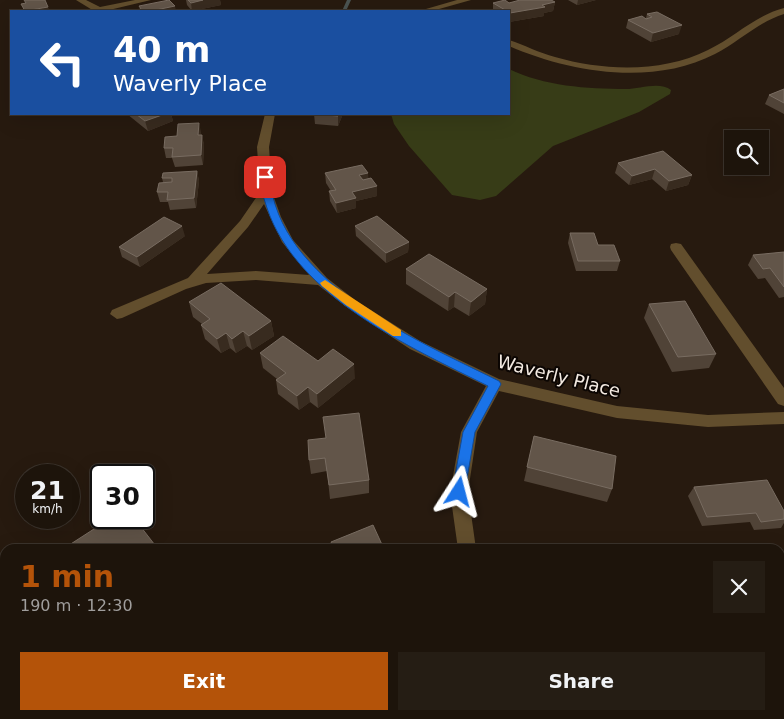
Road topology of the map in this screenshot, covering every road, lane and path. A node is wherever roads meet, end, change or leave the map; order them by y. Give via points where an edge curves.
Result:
1 (80, 0) edge
2 (147, 0) edge
3 (467, 0) edge
4 (456, 2) junction
5 (99, 10) edge
6 (427, 10) edge
7 (463, 10) edge
8 (784, 11) edge
9 (510, 43) edge
10 (270, 115) edge
11 (266, 192) junction
12 (676, 247) dead end
13 (322, 281) junction
14 (192, 282) junction
15 (116, 314) dead end
16 (495, 384) junction
17 (784, 400) edge
18 (784, 418) edge
19 (466, 544) edge

1 - 5 street
2 - 5 street
3 - 4 street
4 - 6 street
4 - 7 street
8 - 9 street via 760,20 711,53 691,62 665,67 632,70 597,67 553,59
10 - 11 street, Waverly Place via 263,147
11 - 13 street, Waverly Place via 288,242
11 - 14 street via 244,224
12 - 17 street
13 - 14 street via 276,276
13 - 16 street, Waverly Place via 350,303 415,344
14 - 15 street
16 - 18 street, Waverly Place via 617,412 708,421
16 - 19 street via 469,432 459,492

